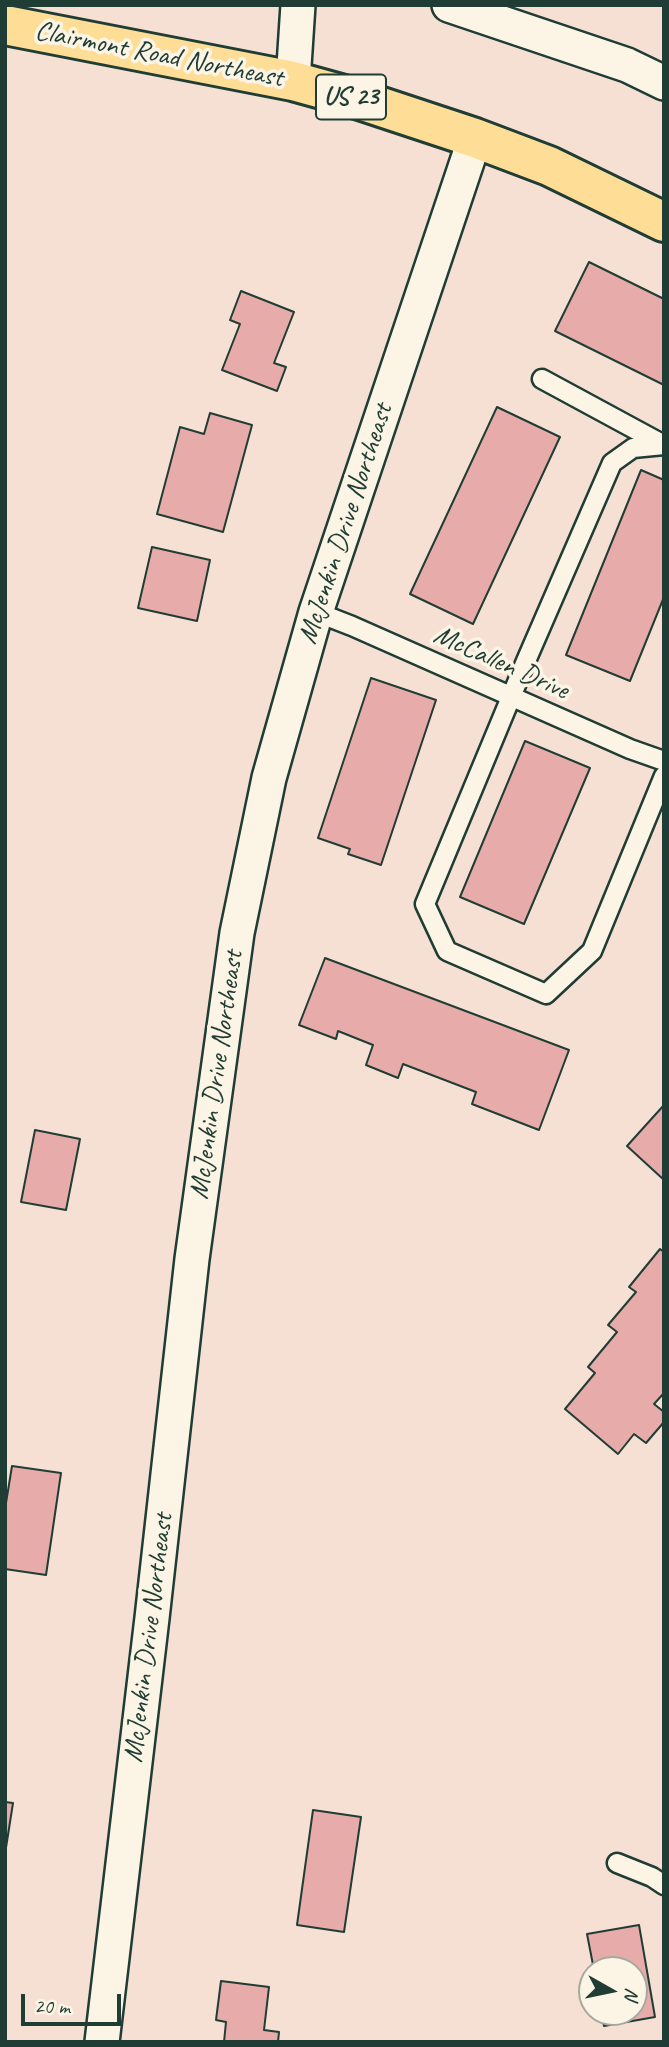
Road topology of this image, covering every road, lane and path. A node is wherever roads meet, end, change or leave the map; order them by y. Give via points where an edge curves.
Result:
1 (298, 5) edge
2 (449, 5) edge
3 (17, 23) edge
4 (293, 81) junction
5 (664, 83) edge
6 (475, 138) junction
7 (664, 222) edge
8 (542, 379) dead end
9 (316, 612) junction
10 (513, 696) junction
11 (664, 761) edge
12 (664, 776) edge
13 (617, 1863) dead end
14 (664, 1885) edge
15 (102, 2042) edge

1 - 4 street
2 - 5 street via 627,65
3 - 4 main road, Clairmont Road Northeast / US 23
4 - 6 main road, Clairmont Road Northeast / US 23
6 - 7 main road, Clairmont Road Northeast / US 23 via 549,166
6 - 9 street, McJenkin Drive Northeast
8 - 10 lane via 664,445 634,448 612,463
9 - 10 lane, McCallen Drive
9 - 15 street, McJenkin Drive Northeast via 269,778 237,933 192,1259
10 - 11 lane, McCallen Drive
10 - 12 lane via 425,904 447,951 546,994 592,951
13 - 14 lane

